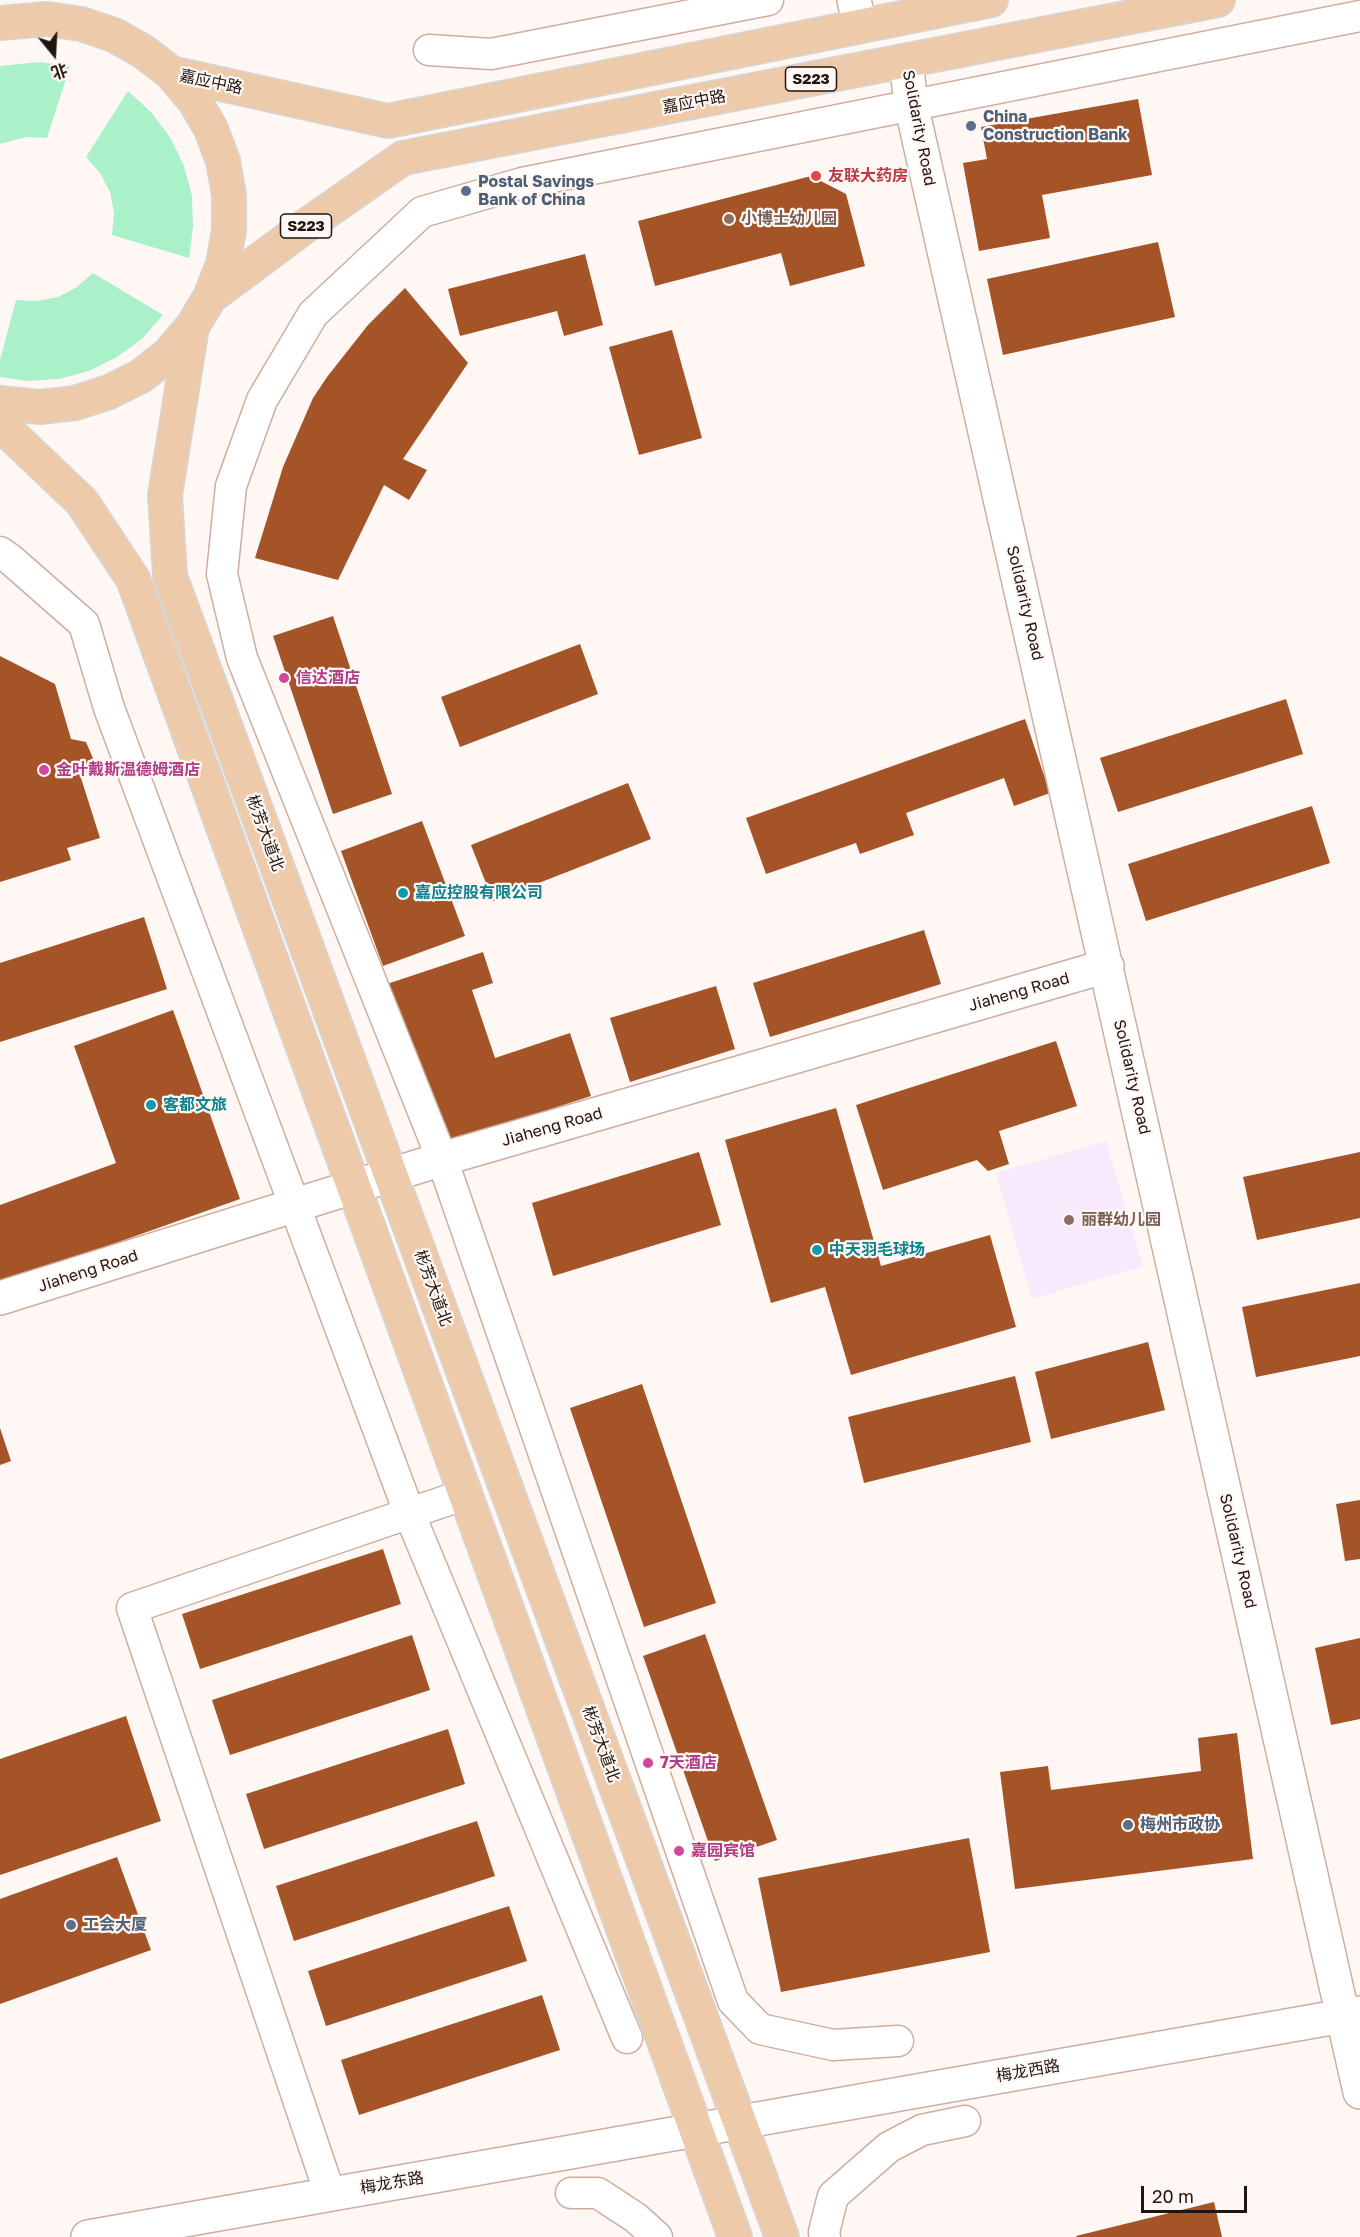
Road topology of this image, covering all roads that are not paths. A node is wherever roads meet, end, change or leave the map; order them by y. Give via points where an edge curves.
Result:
1 (58, 0) edge
2 (768, 0) edge
3 (992, 0) edge
4 (1218, 0) edge
5 (857, 13) edge
6 (1360, 16) edge
7 (0, 23) edge
8 (81, 24) junction
9 (429, 50) dead end
10 (906, 61) junction
11 (171, 73) junction
12 (911, 104) junction
13 (210, 297) junction
14 (192, 327) junction
15 (0, 403) edge
16 (0, 424) edge
17 (0, 552) edge
18 (1107, 966) junction
19 (442, 1159) junction
20 (391, 1175) junction
21 (354, 1186) junction
22 (294, 1206) junction
23 (0, 1298) edge
24 (466, 1494) junction
25 (410, 1515) junction
26 (1351, 2014) edge
27 (627, 2038) dead end
28 (898, 2041) dead end
29 (1360, 2092) edge
30 (740, 2121) junction
31 (965, 2121) dead end
32 (696, 2130) junction
33 (571, 2193) dead end
34 (330, 2194) junction
35 (88, 2237) edge
36 (657, 2237) edge
37 (735, 2237) edge
38 (782, 2237) edge
39 (825, 2237) edge

1 - 8 main road
2 - 9 street via 491,54
3 - 5 main road, 嘉应中路
4 - 10 main road, 嘉应中路 / S223
5 - 11 main road, 嘉应中路 via 388,121
6 - 12 street
7 - 8 main road via 46,19
8 - 11 main road via 114,35
10 - 12 street, Solidarity Road
10 - 13 main road, 嘉应中路 / S223 via 403,158
11 - 13 main road via 194,100 211,129 223,161 229,195 229,230 223,264
12 - 18 street, Solidarity Road
12 - 19 street via 522,183 422,212 313,314 262,400 231,486 222,574 239,648
13 - 14 main road, S223
14 - 15 main road, S223 via 141,376 109,392 75,403 40,407
14 - 20 main road, 彬芳大道北 via 165,495 170,576
16 - 21 main road via 82,502 133,579
17 - 22 street via 84,624 109,708
18 - 19 street, Jiaheng Road
18 - 26 street, Solidarity Road
19 - 20 street, Jiaheng Road
19 - 28 street via 733,2001 760,2029 833,2045
20 - 21 street, Jiaheng Road
20 - 30 main road, 彬芳大道北
21 - 22 street, Jiaheng Road
21 - 24 main road
22 - 23 street, Jiaheng Road
22 - 25 street
24 - 25 street
24 - 32 main road
25 - 27 street
25 - 34 street via 132,1608
26 - 29 street, Solidarity Road
26 - 30 street, 梅龙西路
30 - 32 street, 梅龙西路
30 - 38 main road, 彬芳大道北
31 - 39 street via 922,2130 889,2147 833,2196
32 - 34 street, 梅龙东路
32 - 37 main road
33 - 36 street via 598,2193
34 - 35 street, 梅龙东路

